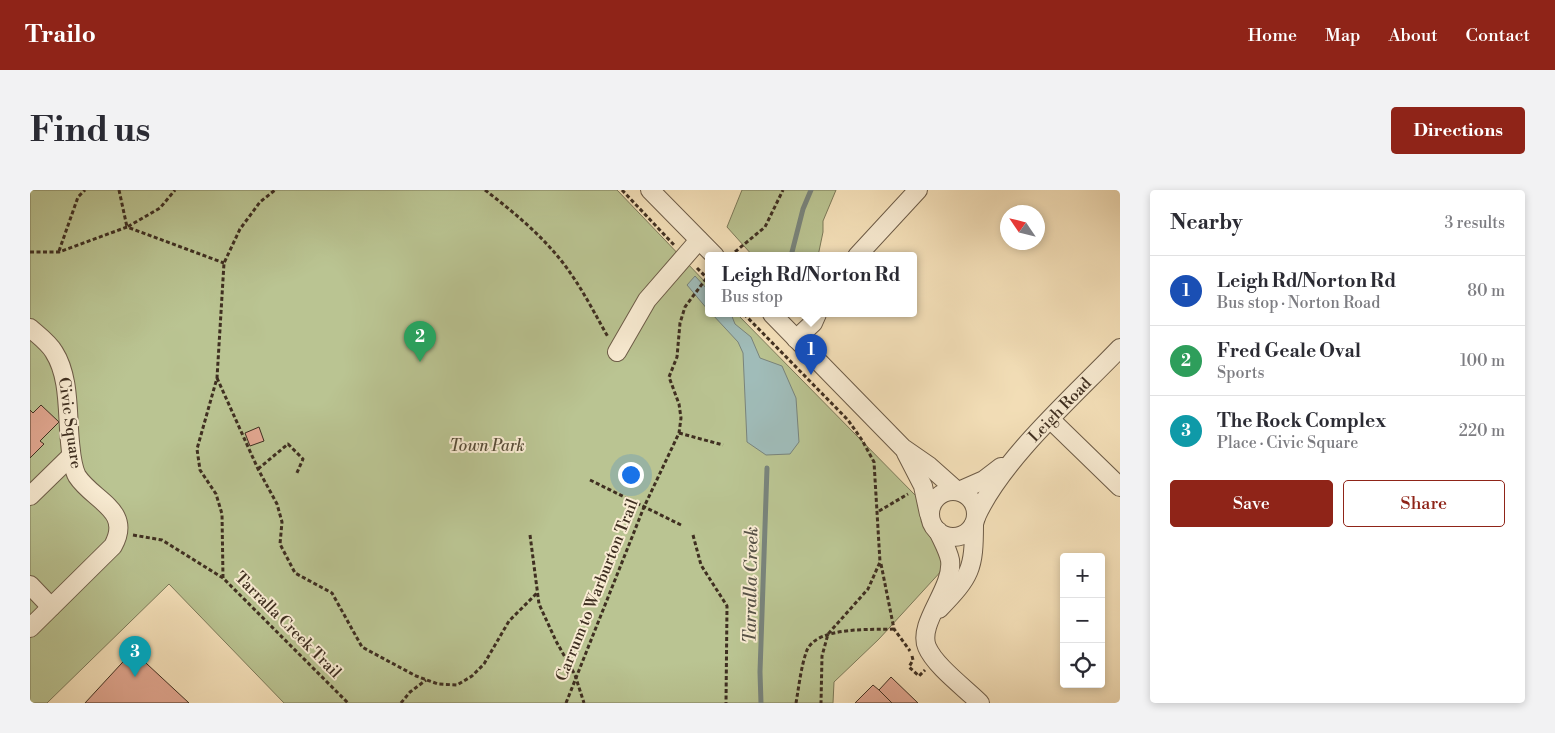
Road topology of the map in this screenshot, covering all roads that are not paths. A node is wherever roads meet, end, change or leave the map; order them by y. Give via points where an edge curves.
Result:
1 (650, 190) edge
2 (918, 190) edge
3 (699, 240) junction
4 (711, 252) edge
5 (861, 252) edge
6 (775, 317) edge
7 (816, 317) edge
8 (30, 328) edge
9 (796, 339) junction
10 (1120, 348) edge
11 (616, 352) road end
12 (1051, 420) junction
13 (903, 448) junction
14 (1021, 451) junction
15 (71, 456) junction
16 (1120, 487) edge
17 (958, 491) junction
18 (30, 496) edge
19 (929, 515) junction
20 (975, 520) junction
21 (938, 532) junction
22 (30, 585) edge
23 (51, 607) junction
24 (932, 617) junction
25 (30, 628) edge
26 (980, 703) edge

1 - 3 street
2 - 5 street
3 - 4 street
3 - 11 street via 646,300
6 - 9 street
7 - 9 street
8 - 15 street, Civic Square via 53,350 62,366
9 - 13 street
10 - 12 street, Leigh Road
12 - 14 street, Leigh Road
12 - 16 street
13 - 17 street
13 - 19 street via 923,486
14 - 17 street, Leigh Road via 984,480
14 - 20 street, Leigh Road via 994,486
15 - 18 street
15 - 23 street, Civic Square via 77,475 112,511 119,523 120,534 113,546
17 - 19 street via 940,494 934,499
17 - 20 street via 966,494 974,504
19 - 21 street
20 - 21 street via 964,534 958,536
20 - 24 street via 971,568 964,583
21 - 24 street via 950,560 949,576
22 - 23 street
23 - 25 street
24 - 26 street via 926,630 926,646

